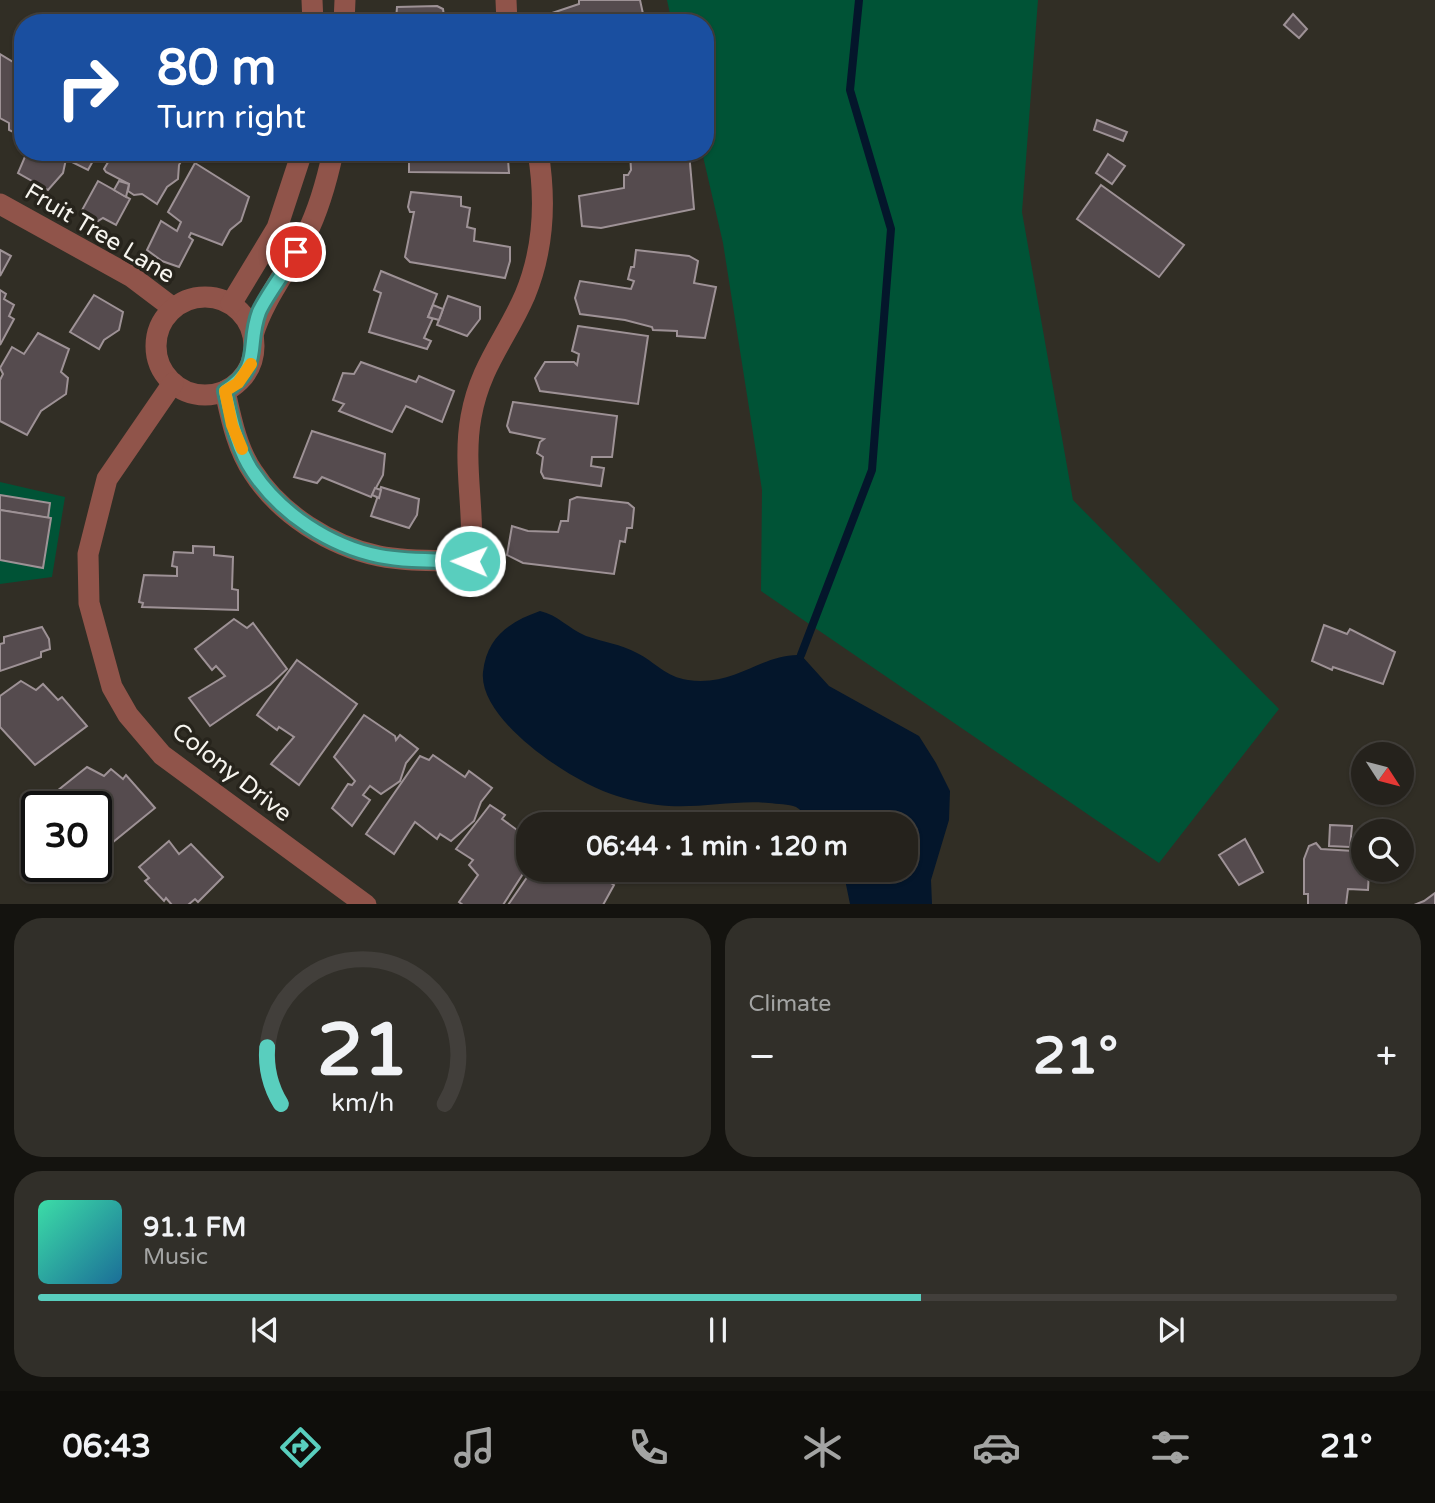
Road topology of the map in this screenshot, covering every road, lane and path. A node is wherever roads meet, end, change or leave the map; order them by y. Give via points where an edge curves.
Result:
1 (299, 161) edge
2 (331, 161) edge
3 (540, 161) edge
4 (0, 204) edge
5 (231, 304) junction
6 (173, 308) junction
7 (253, 335) junction
8 (173, 383) junction
9 (225, 391) junction
10 (365, 904) edge

1 - 5 street via 277,228
2 - 7 street via 307,233 260,310
3 - 9 street via 544,186 542,228 525,294 493,349 470,418 466,473 474,534 470,561 380,556 322,534 274,499 251,471 232,425
4 - 6 street, Fruit Tree Lane via 132,277
5 - 6 street via 202,296
5 - 7 street via 243,314
6 - 8 street via 156,335 160,367
7 - 9 street via 248,371
8 - 9 street via 195,395
8 - 10 street, Colony Drive via 107,479 88,554 89,603 111,687 162,755

